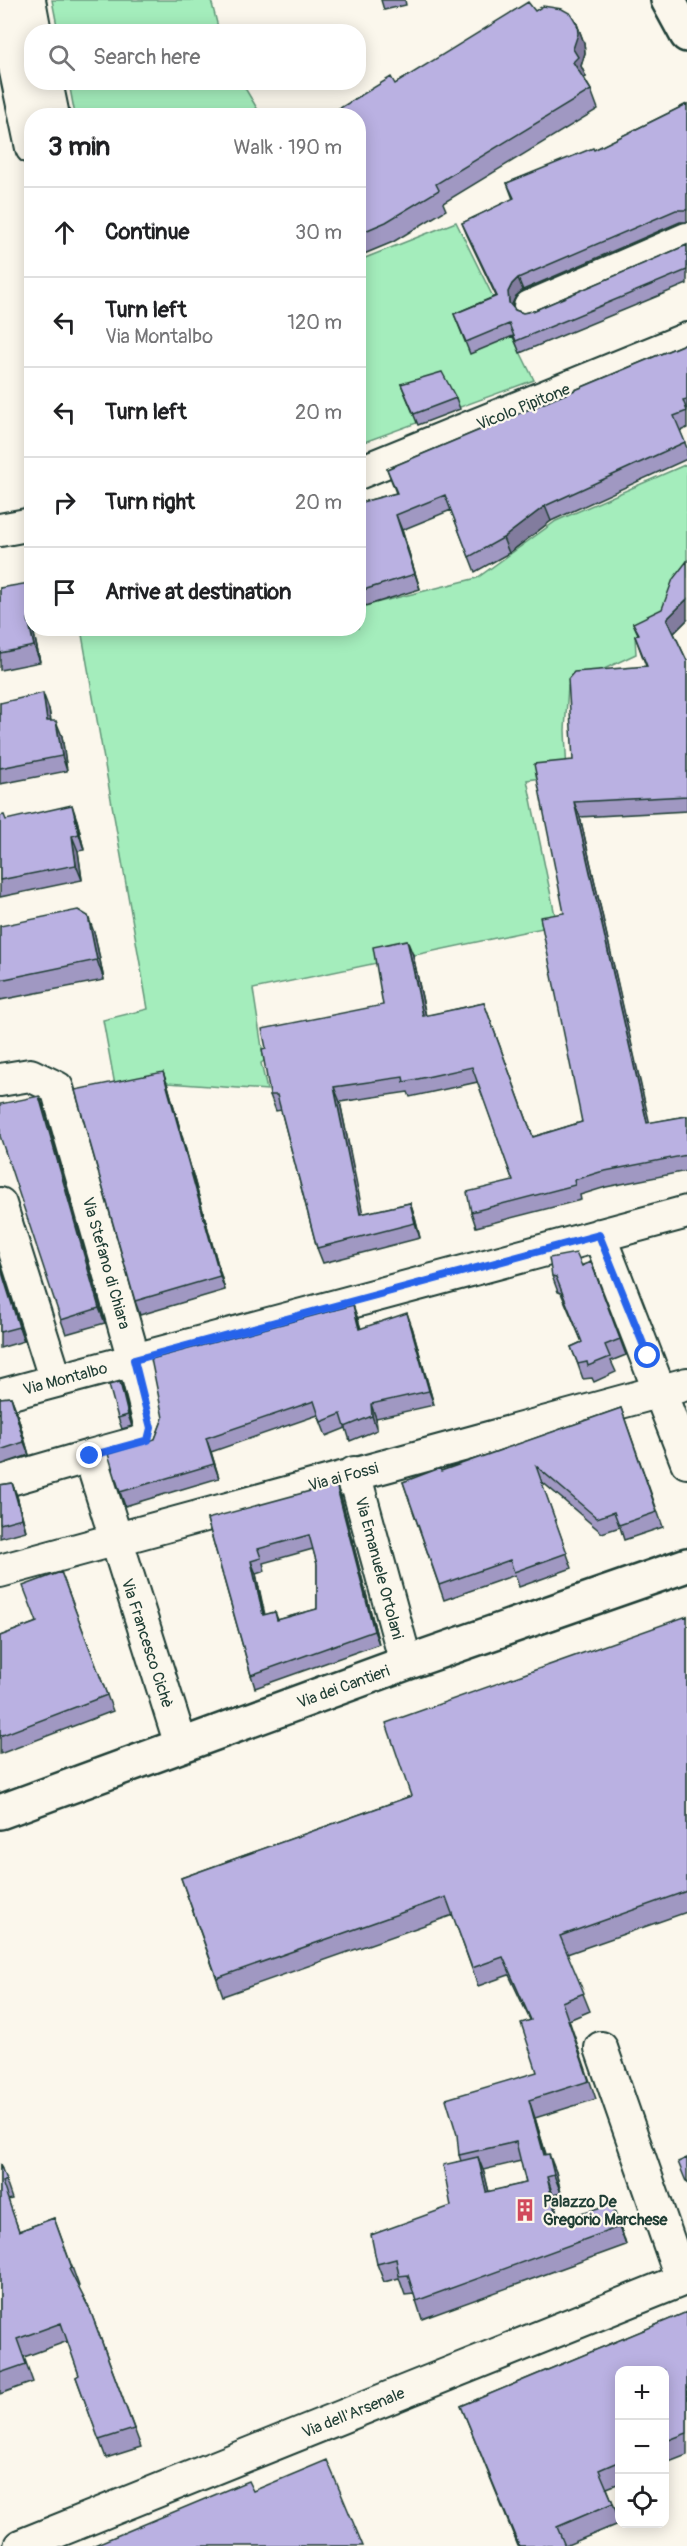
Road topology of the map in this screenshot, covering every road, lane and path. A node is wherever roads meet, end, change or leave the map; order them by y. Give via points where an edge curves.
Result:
1 (1, 0) edge
2 (29, 0) edge
3 (668, 0) edge
4 (34, 24) edge
5 (687, 35) edge
6 (47, 90) edge
7 (51, 108) edge
8 (24, 109) edge
9 (687, 239) edge
10 (530, 307) dead end
11 (687, 339) edge
12 (366, 470) edge
13 (0, 1080) edge
14 (0, 1204) edge
15 (687, 1212) edge
16 (599, 1235) junction
17 (7, 1252) edge
18 (134, 1360) junction
19 (56, 1381) junction
20 (674, 1388) edge
21 (0, 1396) edge
22 (90, 1456) junction
23 (687, 1462) edge
24 (354, 1473) junction
25 (0, 1482) edge
26 (115, 1540) junction
27 (687, 1565) edge
28 (0, 1571) edge
29 (406, 1663) junction
30 (181, 1745) junction
31 (0, 1812) edge
32 (601, 2048) dead end
33 (685, 2279) edge
34 (20, 2546) edge

1 - 8 street
2 - 4 street
3 - 5 main road
6 - 7 street
9 - 10 street
11 - 12 street, Vicolo Pipitone
13 - 18 street, Via Stefano di Chiara via 30,1076 57,1088
14 - 17 street
15 - 16 street, Via Montalbo
16 - 18 street, Via Montalbo
16 - 20 street
17 - 19 street
18 - 19 street, Via Montalbo
18 - 22 street, Via Stefano di Chiara via 151,1428 148,1440
19 - 21 street, Via Montalbo
20 - 23 street
20 - 24 street, Via ai Fossi
22 - 25 street
22 - 26 street, Via Francesco Cichè
24 - 26 street, Via ai Fossi
24 - 29 street, Via Emanuele Ortolani
26 - 28 street, Via ai Fossi
26 - 30 street, Via Francesco Cichè
27 - 29 main road, Via dei Cantieri
29 - 30 main road, Via dei Cantieri
30 - 31 main road, Via dei Cantieri
32 - 33 street
33 - 34 street, Via dell'Arsenale

